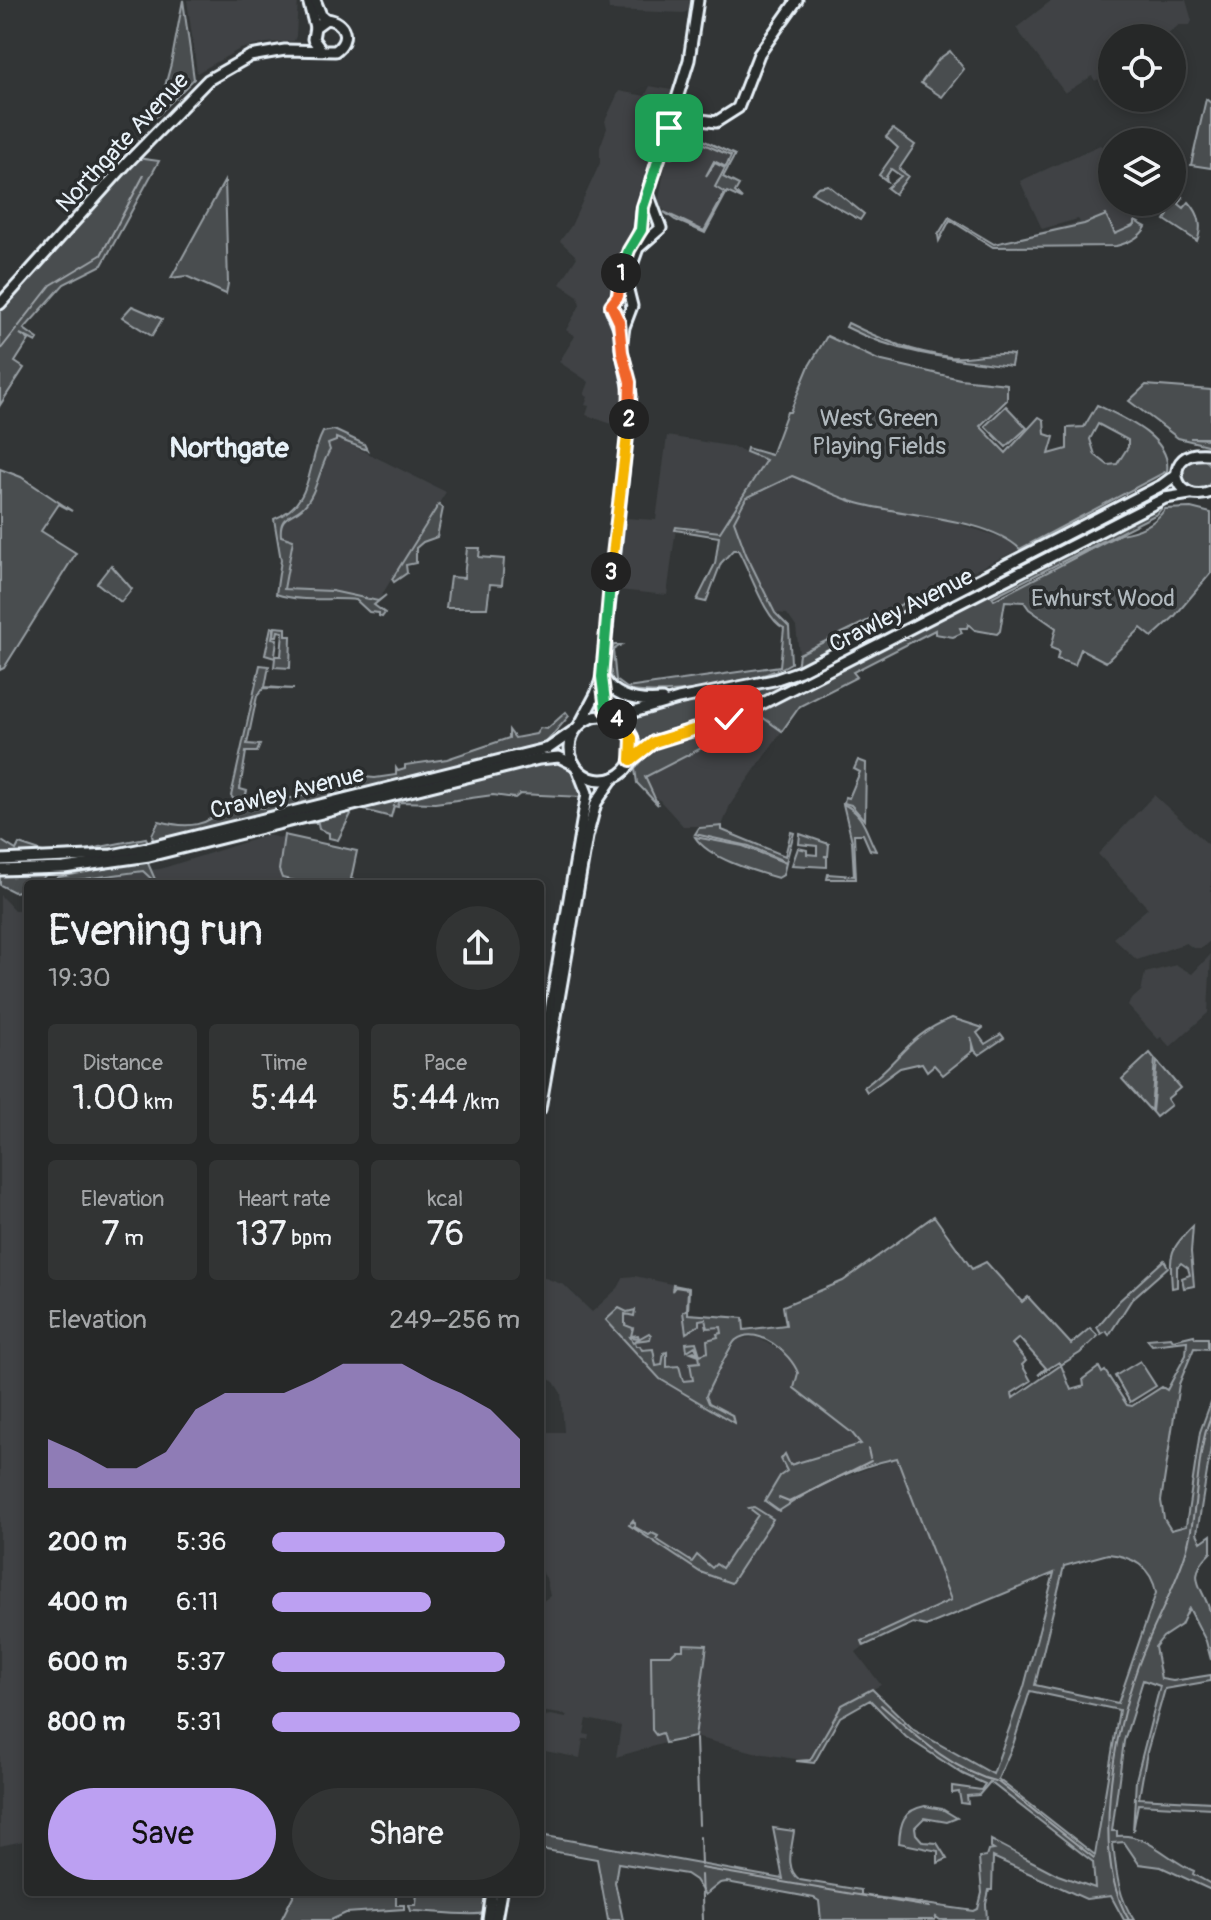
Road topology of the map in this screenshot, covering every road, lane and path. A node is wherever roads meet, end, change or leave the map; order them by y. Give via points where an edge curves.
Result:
1 (308, 0) edge
2 (315, 0) edge
3 (698, 0) edge
4 (797, 0) edge
5 (326, 19) junction
6 (314, 31) junction
7 (299, 50) junction
8 (321, 50) junction
9 (673, 116) junction
10 (648, 193) junction
11 (656, 217) junction
12 (642, 225) junction
13 (652, 237) junction
14 (623, 297) junction
15 (0, 304) edge
16 (630, 312) junction
17 (617, 316) junction
18 (622, 336) junction
19 (1209, 456) edge
20 (1177, 474) junction
21 (1211, 492) edge
22 (1190, 494) junction
23 (602, 677) junction
24 (678, 699) junction
25 (612, 718) junction
26 (578, 727) junction
27 (631, 760) junction
28 (577, 767) junction
29 (613, 778) junction
30 (0, 860) edge
31 (0, 870) edge
32 (544, 1046) edge
33 (544, 1086) edge
34 (491, 1896) edge
35 (500, 1896) edge
36 (488, 1920) edge
37 (496, 1920) edge

1 - 6 main road
2 - 5 main road
3 - 9 main road
4 - 9 main road via 759,54 738,108 716,122
5 - 6 main road
5 - 8 main road via 340,24 345,37 335,51
6 - 7 main road
6 - 8 main road via 314,43
7 - 8 main road, Northgate Avenue
7 - 15 main road, Northgate Avenue via 250,56 208,80
9 - 10 main road
10 - 11 main road
10 - 12 main road
11 - 12 main road
11 - 13 main road via 661,228
12 - 13 main road
12 - 14 main road via 619,279
13 - 14 main road via 634,255
14 - 16 main road via 631,303
14 - 17 main road via 611,305
16 - 17 main road
16 - 18 main road
17 - 18 main road
18 - 23 main road via 631,395
19 - 20 main road, Crawley Avenue via 1186,458
20 - 22 main road
20 - 24 main road, Crawley Avenue via 800,671
21 - 22 main road, Crawley Avenue
22 - 27 main road, Crawley Avenue via 1165,498 744,713 654,742
23 - 24 main road via 628,698
23 - 25 main road via 604,704
23 - 26 main road
24 - 25 main road, Crawley Avenue
25 - 26 main road via 594,717
25 - 27 main road via 631,735
26 - 28 main road via 570,749
26 - 30 main road, Crawley Avenue via 549,748 147,848 112,855
27 - 29 main road
28 - 29 main road via 596,779
28 - 31 main road, Crawley Avenue via 559,757 539,759 149,856
28 - 32 main road via 587,793
29 - 33 main road via 599,795 587,837
34 - 36 main road
35 - 37 main road

